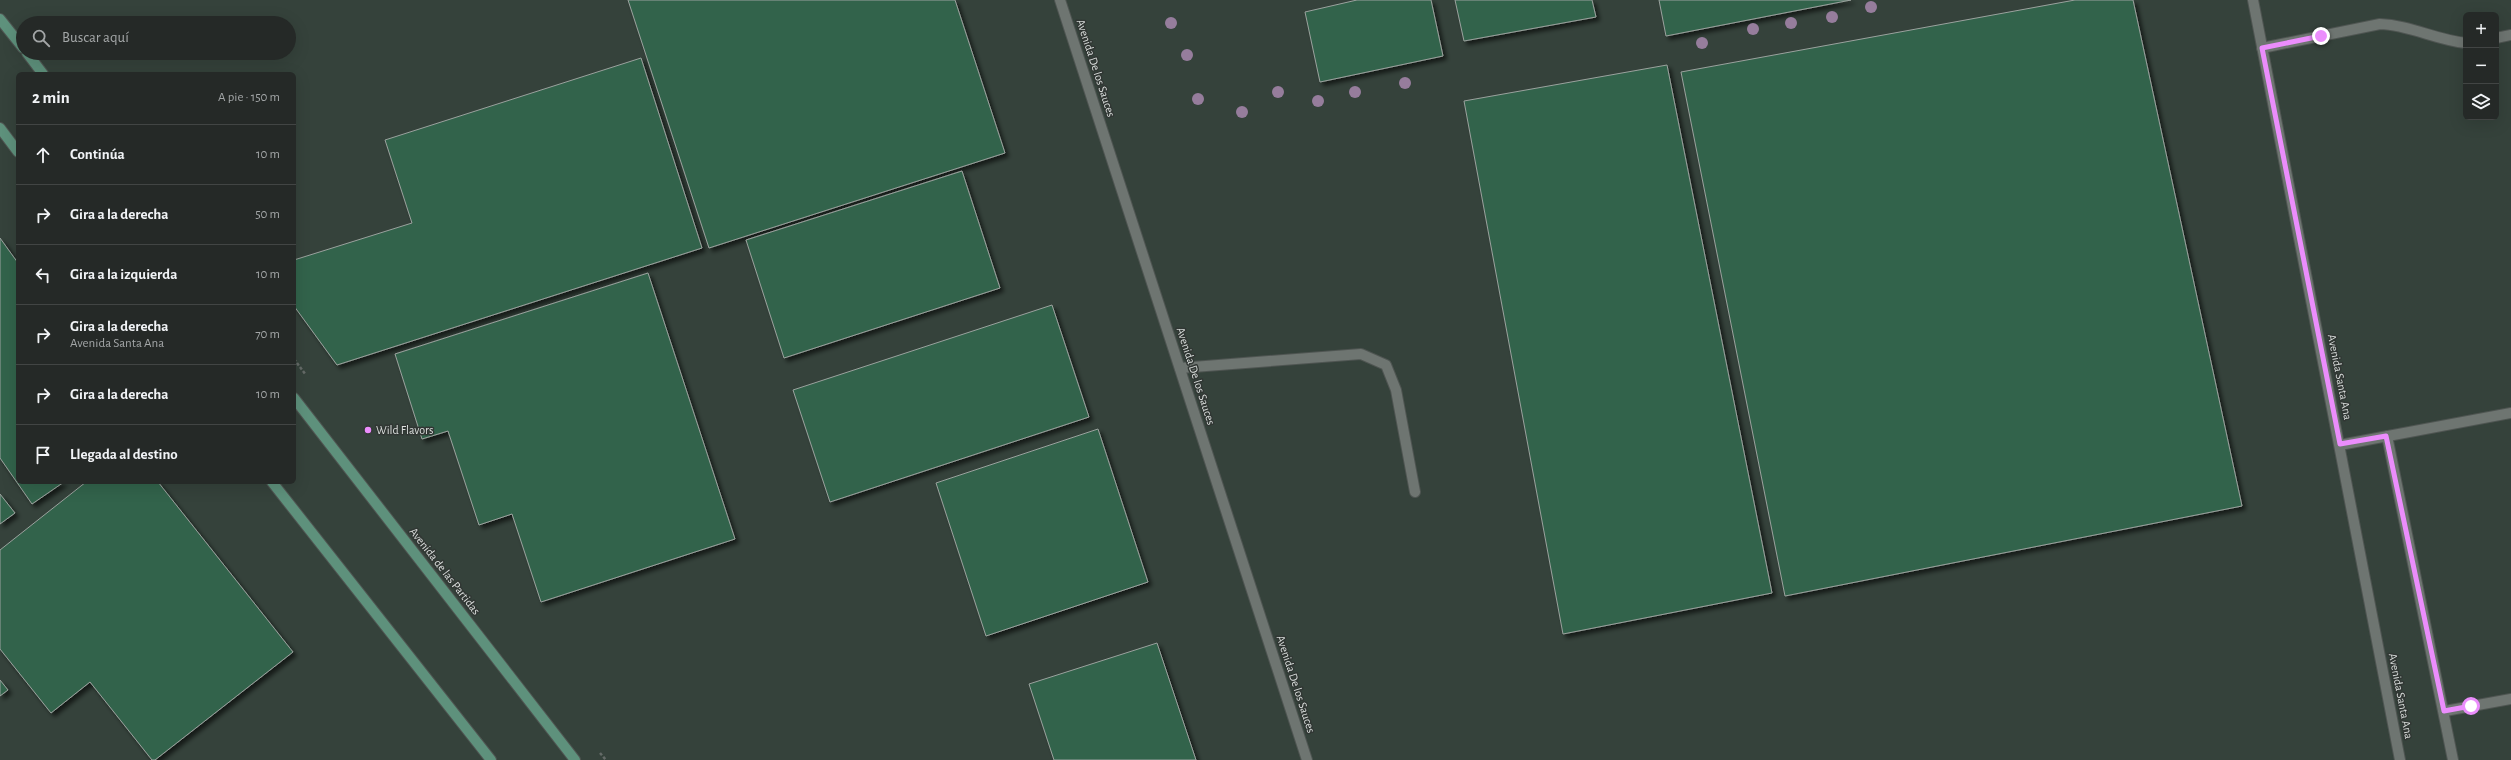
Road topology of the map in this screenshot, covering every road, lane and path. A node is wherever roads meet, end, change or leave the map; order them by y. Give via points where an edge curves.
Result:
1 (1060, 0) edge
2 (2253, 0) edge
3 (0, 19) edge
4 (2511, 35) edge
5 (2499, 37) edge
6 (16, 39) edge
7 (2463, 43) edge
8 (2262, 48) junction
9 (32, 60) edge
10 (41, 72) edge
11 (0, 128) edge
12 (16, 149) edge
13 (1180, 368) junction
14 (296, 401) edge
15 (2511, 413) edge
16 (2386, 436) junction
17 (2340, 444) junction
18 (274, 484) edge
19 (1415, 492) dead end
20 (2511, 699) edge
21 (2444, 711) junction
22 (491, 760) edge
23 (575, 760) edge
24 (1307, 760) edge
25 (2400, 760) edge
26 (2454, 760) edge

1 - 13 street, Avenida De los Sauces
2 - 8 street, Avenida Santa Ana
3 - 6 main road
4 - 5 street
7 - 8 street via 2396,24 2380,24
8 - 17 street, Avenida Santa Ana
9 - 10 main road
11 - 12 main road
13 - 19 street via 1361,354 1386,365 1396,390
13 - 24 street, Avenida De los Sauces
14 - 23 main road, Avenida de las Partidas
15 - 16 street
16 - 17 street
16 - 21 street
17 - 25 street, Avenida Santa Ana
18 - 22 main road
20 - 21 street
21 - 26 street

